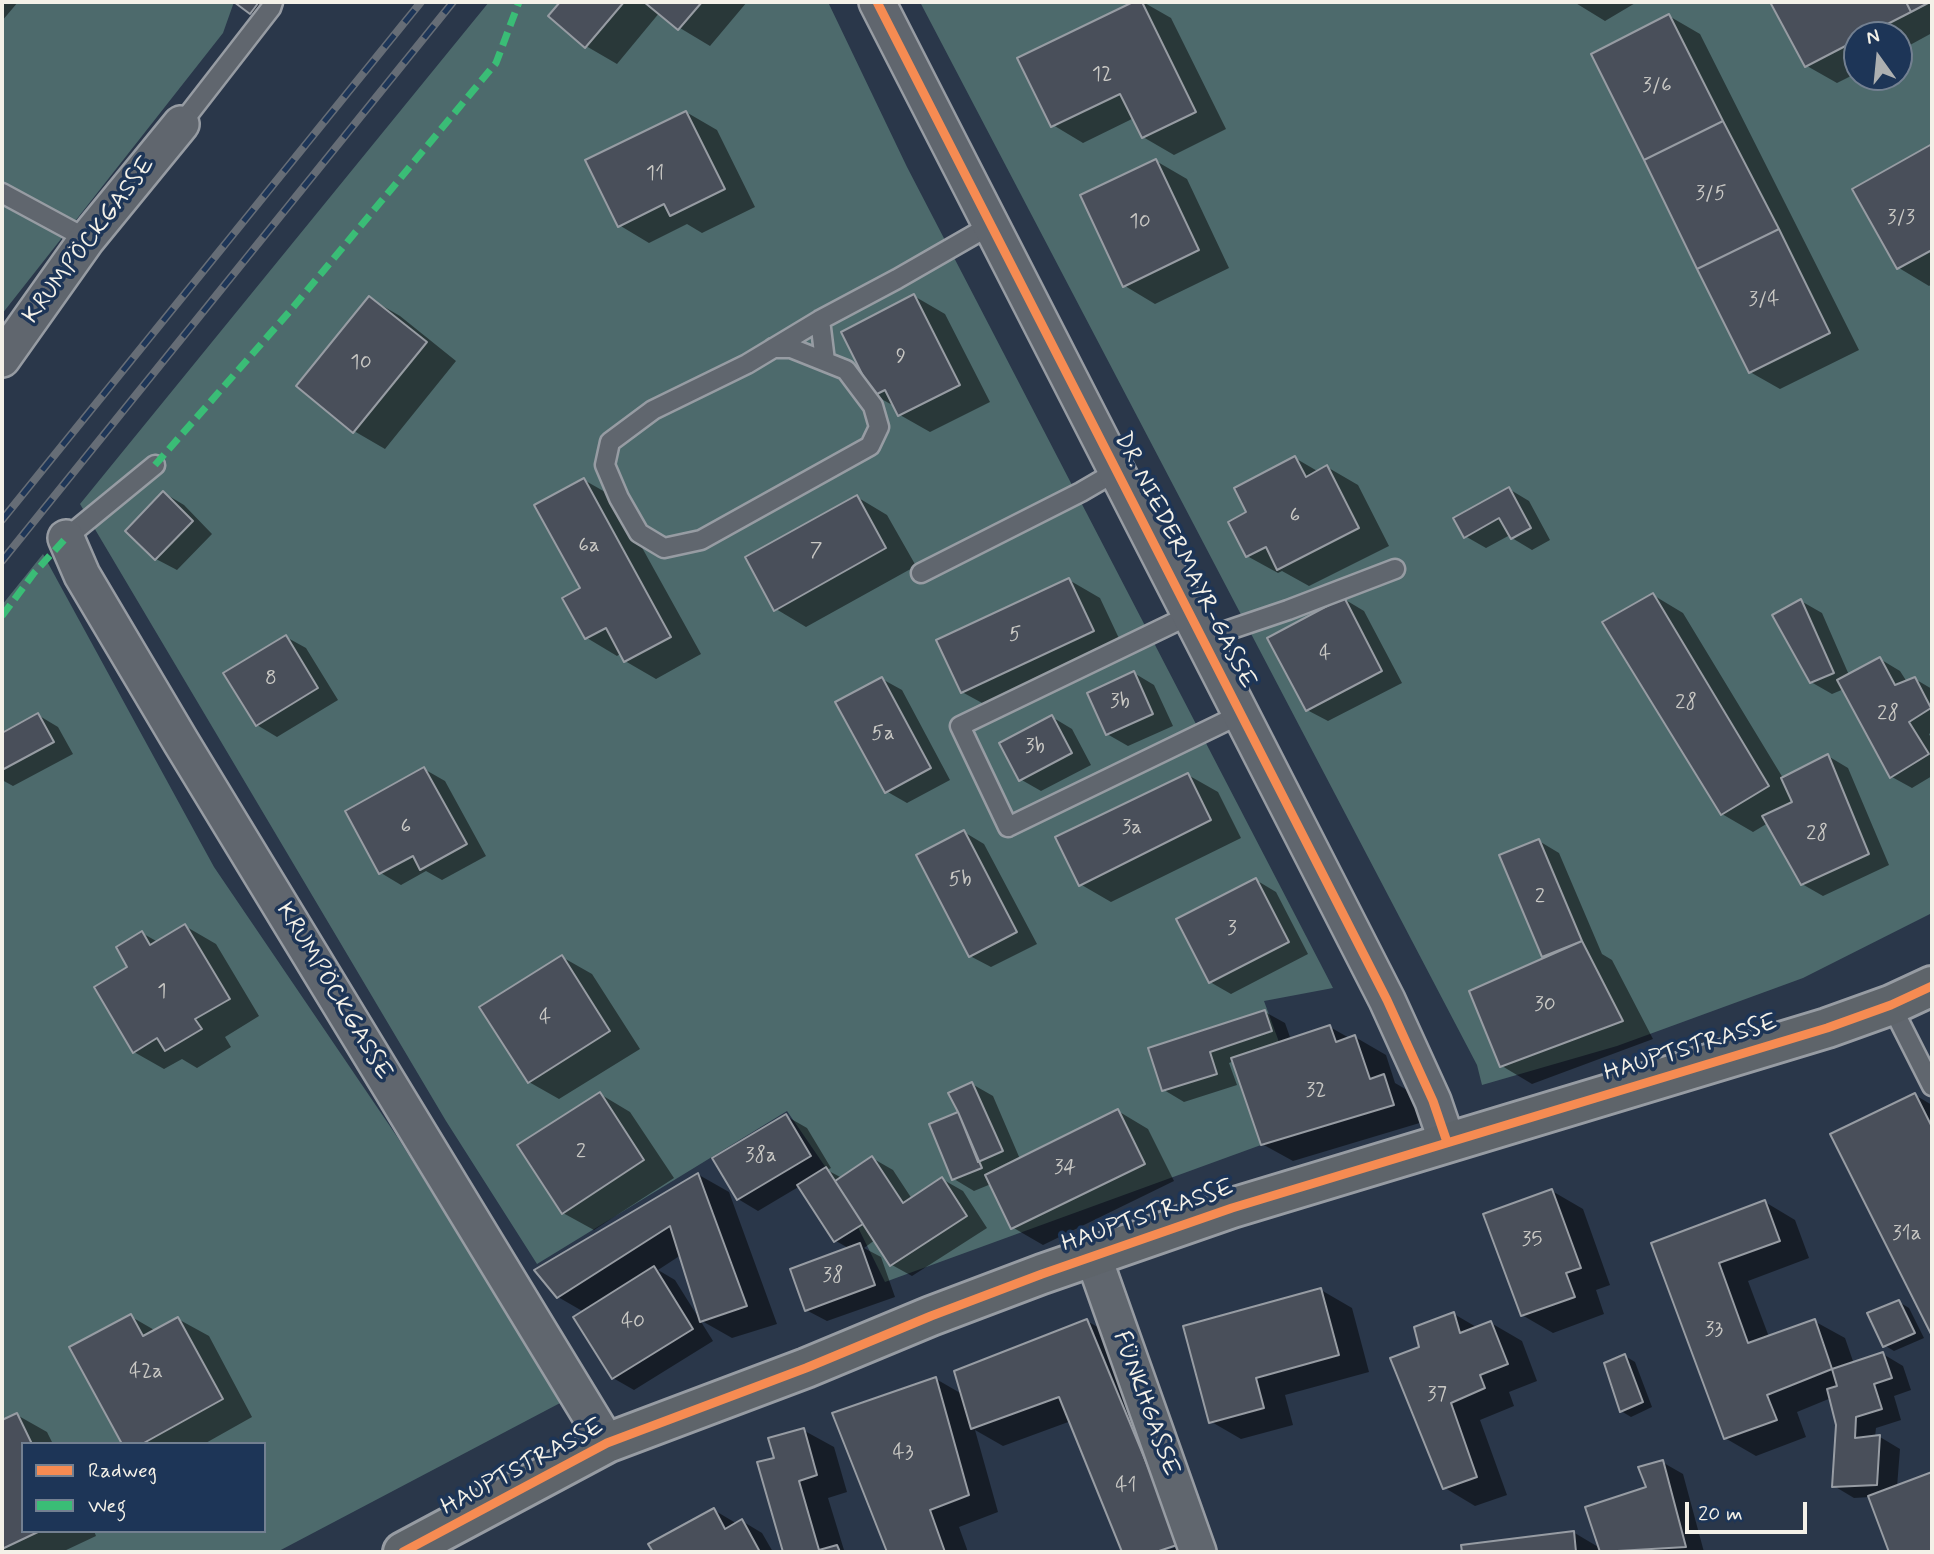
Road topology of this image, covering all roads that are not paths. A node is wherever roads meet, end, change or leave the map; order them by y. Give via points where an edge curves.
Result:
1 (273, 2) edge
2 (877, 2) edge
3 (181, 124) joint
4 (2, 193) edge
5 (991, 225) junction
6 (87, 239) junction
7 (820, 320) junction
8 (773, 348) junction
9 (2, 359) edge
10 (825, 361) junction
11 (155, 465) dead end
12 (1117, 471) junction
13 (66, 538) joint
14 (1395, 569) dead end
15 (921, 573) dead end
16 (1196, 627) junction
17 (1241, 714) junction
18 (1932, 986) edge
19 (1891, 1005) junction
20 (1932, 1086) edge
21 (1447, 1142) junction
22 (1093, 1256) junction
23 (607, 1443) junction
24 (403, 1552) edge
25 (1198, 1552) edge

1 - 3 lane
2 - 5 street, DR. NIEDERMAYR-GASSE
3 - 6 street, KRUMPÖCKGASSE
4 - 6 lane
5 - 7 lane
5 - 12 street, DR. NIEDERMAYR-GASSE
6 - 9 street, KRUMPÖCKGASSE
7 - 8 lane
7 - 10 lane
8 - 10 lane via 791,348
8 - 10 lane via 653,410 610,442 605,465 639,533 664,548 701,540 870,446 880,427 873,406 846,370
11 - 13 lane
12 - 15 lane
12 - 16 street, DR. NIEDERMAYR-GASSE
13 - 23 street, KRUMPÖCKGASSE via 82,575 174,730
14 - 16 lane via 1288,610
16 - 17 street, DR. NIEDERMAYR-GASSE
16 - 17 lane via 960,726 1008,827
17 - 21 street, DR. NIEDERMAYR-GASSE via 1387,1000
18 - 19 main road, HAUPTSTRASSE
19 - 20 lane
19 - 21 main road, HAUPTSTRASSE
21 - 22 main road, HAUPTSTRASSE
22 - 23 main road, HAUPTSTRASSE
22 - 25 street, FÜNKHGASSE
23 - 24 main road, HAUPTSTRASSE

